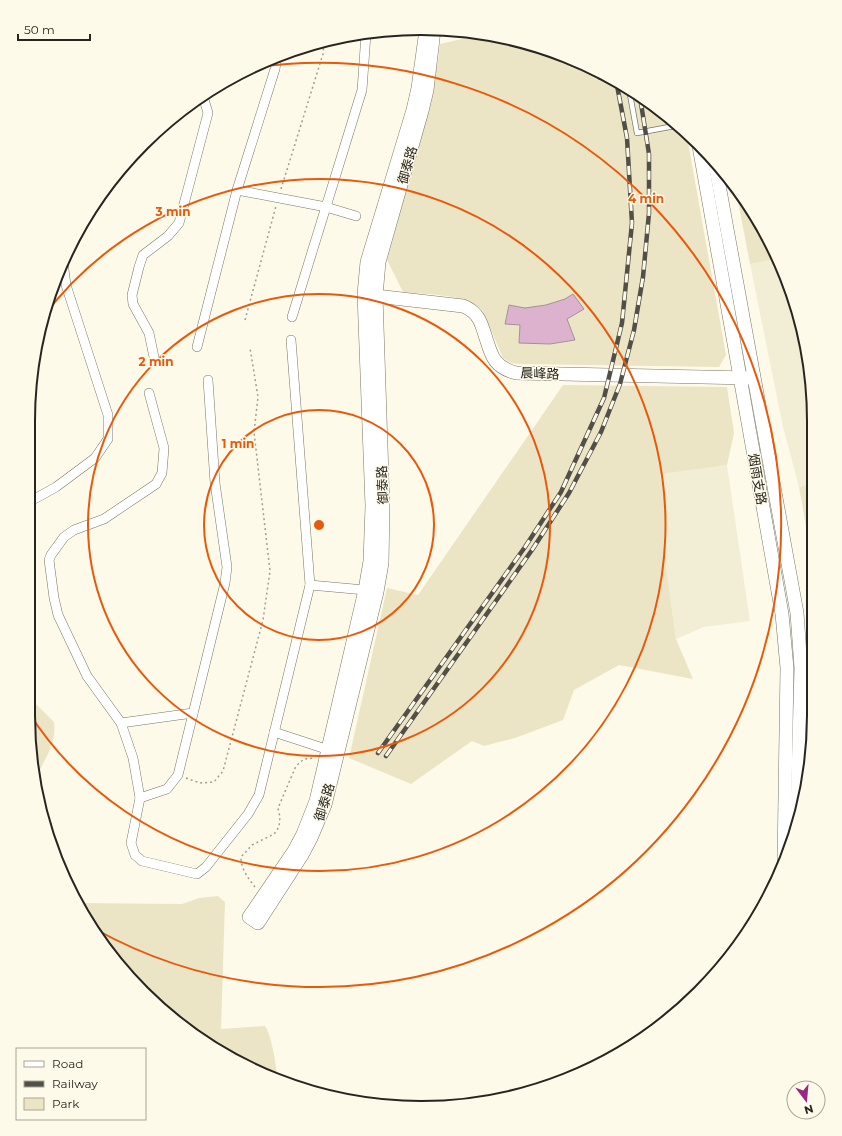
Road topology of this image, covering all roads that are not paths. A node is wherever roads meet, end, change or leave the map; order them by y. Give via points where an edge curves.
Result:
1 (425, 35) edge
2 (433, 35) edge
3 (366, 39) edge
4 (275, 63) edge
5 (630, 97) edge
6 (205, 102) edge
7 (671, 127) edge
8 (701, 155) edge
9 (717, 173) edge
10 (237, 190) junction
11 (326, 207) junction
12 (356, 216) dead end
13 (64, 272) edge
14 (370, 295) junction
15 (292, 317) dead end
16 (291, 340) dead end
17 (197, 347) dead end
18 (155, 362) dead end
19 (741, 378) junction
20 (754, 378) junction
21 (208, 380) dead end
22 (148, 393) dead end
23 (35, 499) edge
24 (310, 585) junction
25 (365, 590) junction
26 (193, 713) junction
27 (121, 723) junction
28 (274, 732) junction
29 (330, 753) junction
30 (140, 798) junction
31 (794, 814) edge
32 (794, 816) edge

1 - 14 street, 御泰路 via 413,110 367,262
2 - 14 street, 御泰路 via 422,111
3 - 11 street via 362,90
4 - 10 street
5 - 7 lane via 637,133
6 - 18 street via 208,113 178,223 168,236 143,255 132,295 133,304 149,333
8 - 19 street, 烟雨支路
9 - 20 street, 烟雨支路
10 - 11 street
10 - 17 street
11 - 12 street
11 - 15 street
13 - 23 street via 66,285 108,415 108,439 95,458 56,487
14 - 19 street, 晨峰路 via 463,306 471,310 481,322 492,356 505,370 516,373
14 - 25 street, 御泰路 via 372,506 370,561
14 - 29 street, 御泰路 via 383,507 382,563 377,592
16 - 24 street
19 - 20 street, 晨峰路
19 - 32 street, 烟雨支路 via 783,622
20 - 31 street, 烟雨支路 via 796,613 801,668
21 - 26 street via 215,483 227,568
22 - 27 street via 164,448 162,473 156,484 104,519 74,530 64,537 49,560 58,615 87,676
24 - 25 street
24 - 28 street
25 - 29 street, 御泰路
26 - 27 street
26 - 30 street via 178,775 167,788
27 - 30 street via 133,758
28 - 29 street
28 - 30 street via 259,795 248,814 206,867 197,874 142,861 135,855 131,843
29 - 29 street, 御泰路 via 325,805 311,838 302,855 253,920 264,897 303,834

